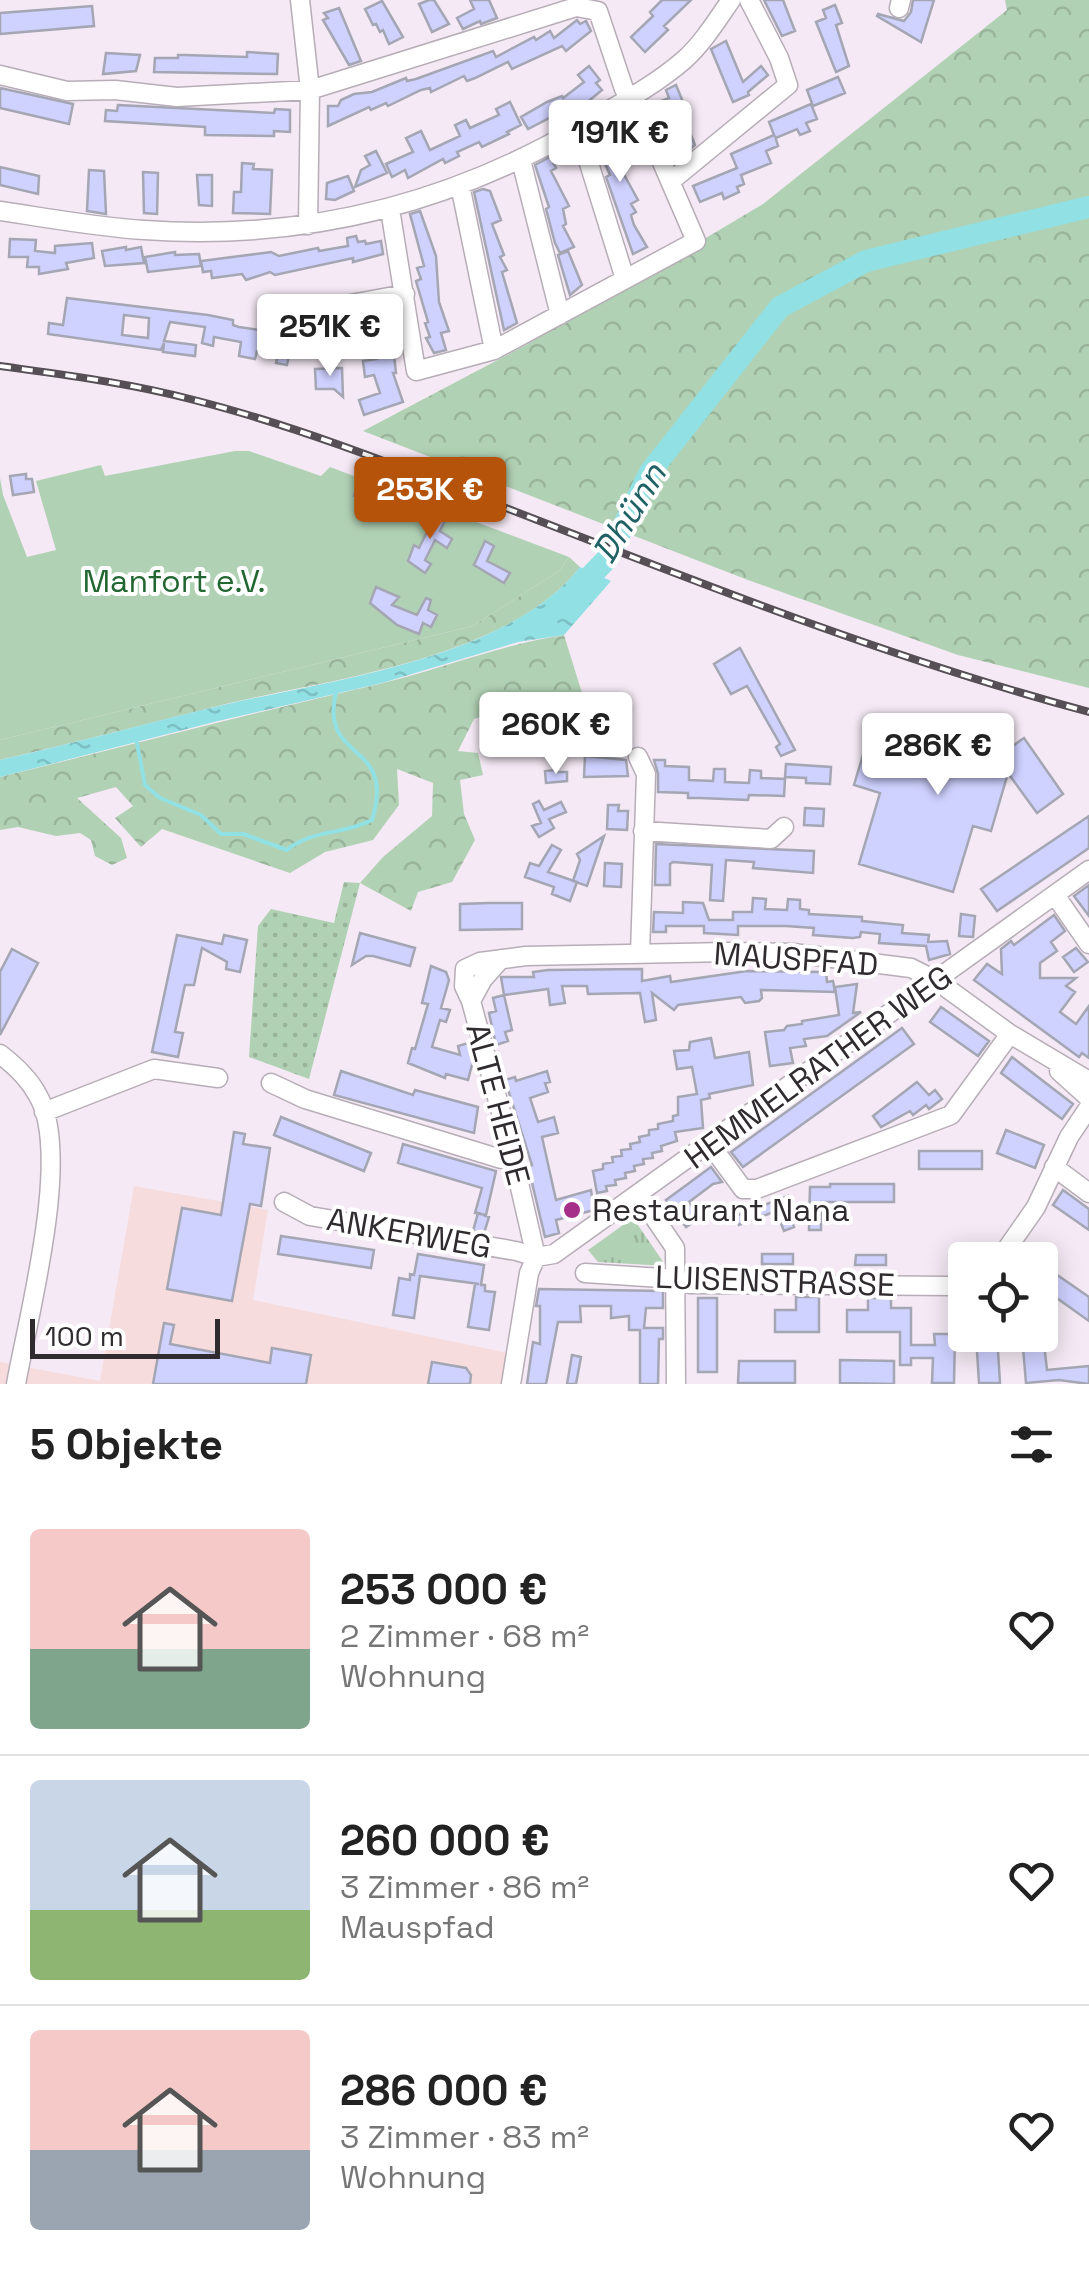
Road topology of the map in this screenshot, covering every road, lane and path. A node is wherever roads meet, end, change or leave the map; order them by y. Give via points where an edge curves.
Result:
1 (300, 0) edge
2 (731, 0) edge
3 (749, 0) edge
4 (0, 75) edge
5 (310, 90) junction
6 (629, 98) junction
7 (578, 128) junction
8 (521, 160) junction
9 (671, 181) junction
10 (460, 185) junction
11 (390, 209) junction
12 (0, 210) edge
13 (308, 225) junction
14 (624, 280) junction
15 (405, 294) junction
16 (560, 315) junction
17 (280, 317) dead end
18 (494, 350) junction
19 (638, 758) dead end
20 (784, 827) dead end
21 (643, 831) junction
22 (1089, 870) edge
23 (1054, 896) junction
24 (1089, 944) edge
25 (640, 953) junction
26 (501, 959) joint
27 (938, 981) junction
28 (1010, 1034) junction
29 (0, 1054) edge
30 (1044, 1057) junction
31 (218, 1078) dead end
32 (1089, 1081) edge
33 (271, 1083) dead end
34 (1089, 1098) edge
35 (1089, 1107) edge
36 (44, 1112) junction
37 (710, 1144) junction
38 (514, 1157) junction
39 (1054, 1167) junction
40 (1089, 1193) edge
41 (639, 1195) junction
42 (284, 1202) dead end
43 (1012, 1242) edge
44 (536, 1258) junction
45 (585, 1273) dead end
46 (677, 1278) junction
47 (948, 1286) edge
48 (16, 1384) edge
49 (511, 1384) edge
50 (676, 1384) edge

1 - 5 street
2 - 6 street via 684,60
3 - 9 street via 788,85
4 - 5 street via 67,91 176,97
5 - 6 street via 576,7 598,11
5 - 13 street
6 - 7 street
6 - 9 street
7 - 8 street
7 - 14 street
8 - 10 street
8 - 16 street
9 - 14 street via 696,241
10 - 11 street
10 - 18 street
11 - 13 street
11 - 15 street
12 - 13 street via 142,230
14 - 16 street
15 - 17 street
15 - 18 street via 416,372
16 - 18 street
19 - 21 street via 646,774
20 - 21 street via 771,839
21 - 25 street
22 - 23 street, HEMMELRATHER WEG
23 - 24 street
23 - 27 street, HEMMELRATHER WEG
25 - 26 street, MAUSPFAD
25 - 27 street, MAUSPFAD via 810,955 912,968
26 - 38 street, ALTE HEIDE via 471,1001
27 - 28 street, MAUSPFAD
27 - 37 street, HEMMELRATHER WEG
28 - 30 street, MAUSPFAD
28 - 37 street via 951,1114 757,1190 743,1189
29 - 36 street via 38,1094
30 - 32 street, MAUSPFAD
30 - 34 street, MAUSPFAD
31 - 36 street via 154,1069
33 - 38 street via 342,1111 501,1159
35 - 39 street
36 - 48 street via 53,1149 50,1184
37 - 41 street, HEMMELRATHER WEG
38 - 44 street, ALTE HEIDE
39 - 40 street
39 - 43 street
41 - 44 street, HEMMELRATHER WEG via 554,1254
41 - 46 street via 675,1248
42 - 44 street, ANKERWEG via 310,1216
44 - 49 street
45 - 46 street, LUISENSTRASSE
46 - 47 street, LUISENSTRASSE via 690,1284
46 - 50 street

